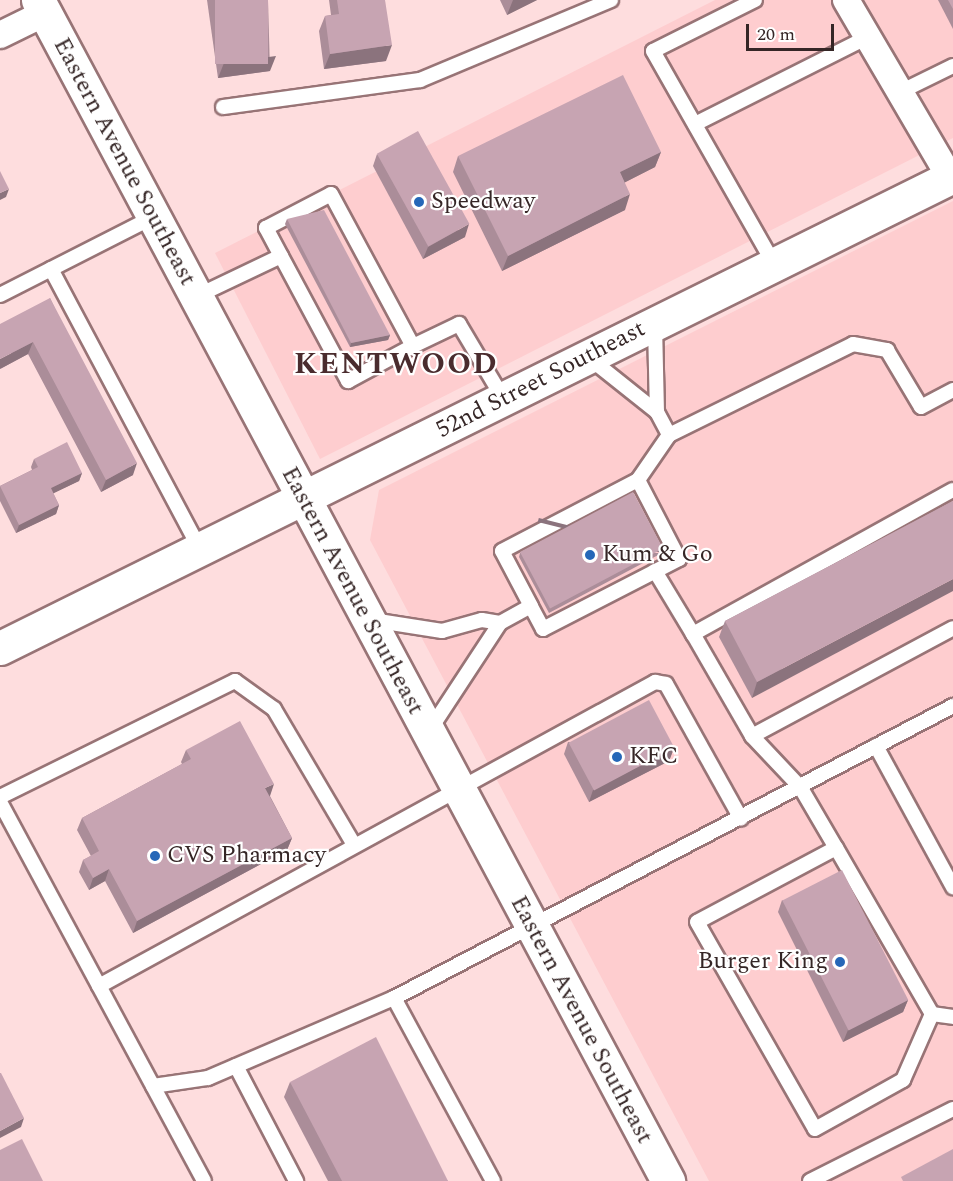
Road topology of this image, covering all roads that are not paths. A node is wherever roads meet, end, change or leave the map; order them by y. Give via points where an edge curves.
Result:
1 (611, 0) edge
2 (755, 0) edge
3 (846, 0) edge
4 (42, 7) edge
5 (0, 36) edge
6 (868, 37) junction
7 (953, 66) edge
8 (900, 92) junction
9 (223, 108) dead end
10 (695, 124) junction
11 (952, 179) edge
12 (153, 217) junction
13 (281, 256) junction
14 (774, 264) junction
15 (51, 269) junction
16 (0, 295) edge
17 (195, 297) junction
18 (655, 323) junction
19 (413, 346) junction
20 (587, 355) junction
21 (953, 390) edge
22 (503, 399) junction
23 (657, 412) junction
24 (669, 435) junction
25 (638, 480) junction
26 (953, 490) edge
27 (302, 499) junction
28 (200, 549) junction
29 (655, 572) junction
30 (531, 606) junction
31 (366, 619) junction
32 (500, 623) junction
33 (953, 628) edge
34 (693, 634) junction
35 (0, 648) edge
36 (953, 706) edge
37 (428, 733) junction
38 (752, 736) junction
39 (876, 746) junction
40 (457, 788) junction
41 (801, 788) junction
42 (0, 797) edge
43 (0, 802) edge
44 (741, 819) junction
45 (354, 845) junction
46 (837, 848) junction
47 (953, 888) edge
48 (533, 930) junction
49 (99, 986) junction
50 (394, 998) junction
51 (932, 1014) junction
52 (953, 1017) edge
53 (236, 1066) junction
54 (153, 1086) junction
55 (953, 1109) edge
56 (838, 1175) edge
57 (204, 1181) edge
58 (296, 1181) edge
59 (493, 1181) edge
60 (668, 1181) edge
61 (810, 1181) edge

1 - 9 lane via 420,80
2 - 10 lane via 653,51
3 - 6 street
4 - 5 street
4 - 12 street, Eastern Avenue Southeast
6 - 8 street
6 - 10 lane
7 - 8 lane
8 - 11 street
10 - 14 lane
11 - 14 street, 52nd Street Southeast
12 - 15 lane
12 - 17 street, Eastern Avenue Southeast
13 - 17 lane
13 - 19 lane via 348,381
13 - 19 lane via 266,228 331,194
14 - 18 street, 52nd Street Southeast
15 - 16 lane
15 - 28 lane
17 - 27 street, Eastern Avenue Southeast
18 - 20 street, 52nd Street Southeast
18 - 23 lane
19 - 22 lane via 459,324
20 - 22 street, 52nd Street Southeast
20 - 23 lane
21 - 24 lane via 921,407 887,350 854,344
22 - 27 street, 52nd Street Southeast
23 - 24 lane
24 - 25 lane
25 - 29 lane via 679,559
25 - 30 lane via 545,536 502,550
26 - 34 lane
27 - 28 street, 52nd Street Southeast
27 - 31 street, Eastern Avenue Southeast
28 - 35 street, 52nd Street Southeast
29 - 30 lane via 630,577 543,629
29 - 34 lane
30 - 32 lane
31 - 32 lane via 442,631 482,620
31 - 37 street, Eastern Avenue Southeast
32 - 37 lane
33 - 38 lane
34 - 38 lane
36 - 39 lane
37 - 40 street, Eastern Avenue Southeast
38 - 41 lane
39 - 41 lane
39 - 47 lane
40 - 44 lane via 655,682 666,684
40 - 45 lane
40 - 48 street, Eastern Avenue Southeast
41 - 44 lane
41 - 46 lane
42 - 45 lane via 235,681 274,709
43 - 49 lane
44 - 48 lane
45 - 49 lane
46 - 51 lane
46 - 51 lane via 697,922 815,1129 903,1080
48 - 50 lane
48 - 60 street, Eastern Avenue Southeast
49 - 54 lane
50 - 53 lane
50 - 59 lane
51 - 52 lane
53 - 54 lane via 208,1078
53 - 58 lane
54 - 57 lane
55 - 56 lane
56 - 61 lane

